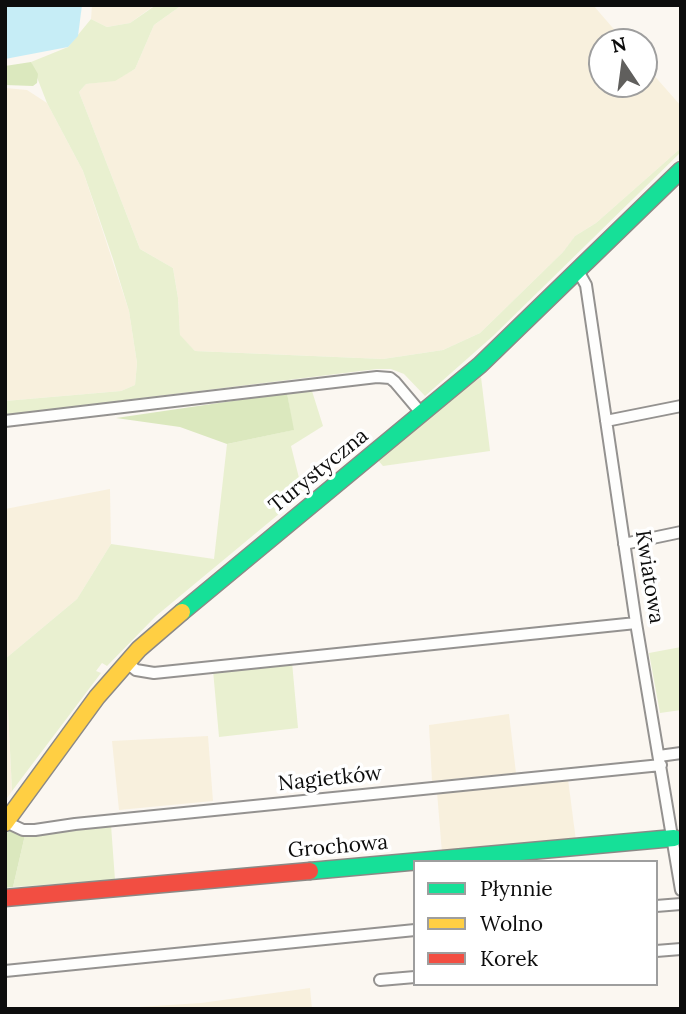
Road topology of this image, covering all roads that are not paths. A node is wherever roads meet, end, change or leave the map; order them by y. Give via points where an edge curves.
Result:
1 (681, 170) edge
2 (578, 271) junction
3 (681, 407) edge
4 (422, 414) junction
5 (5, 421) edge
6 (606, 421) junction
7 (681, 532) edge
8 (624, 544) junction
9 (636, 623) junction
10 (126, 662) junction
11 (681, 753) edge
12 (660, 761) junction
13 (5, 822) edge
14 (674, 838) junction
15 (429, 860) edge
16 (413, 861) edge
17 (681, 890) edge
18 (5, 898) edge
19 (681, 904) edge
20 (658, 906) edge
21 (413, 930) edge
22 (681, 949) edge
23 (658, 951) edge
24 (5, 971) edge
25 (413, 976) edge
26 (380, 980) dead end

1 - 2 main road, Turystyczna
2 - 4 main road, Turystyczna via 495,352
2 - 6 street, Kwiatowa via 587,287
3 - 6 street
4 - 5 street via 395,382 377,377
4 - 10 main road, Turystyczna via 181,611
6 - 8 street, Kwiatowa
7 - 8 street
8 - 9 street, Kwiatowa
9 - 10 street via 150,673
9 - 12 street, Kwiatowa
10 - 13 main road, Turystyczna
11 - 12 street, Nagietków
12 - 13 street, Nagietków via 35,830
12 - 14 street, Kwiatowa
14 - 15 main road, Grochowa
14 - 17 street, Kwiatowa
16 - 18 main road, Grochowa
19 - 20 street
21 - 24 street
22 - 23 street
25 - 26 street

